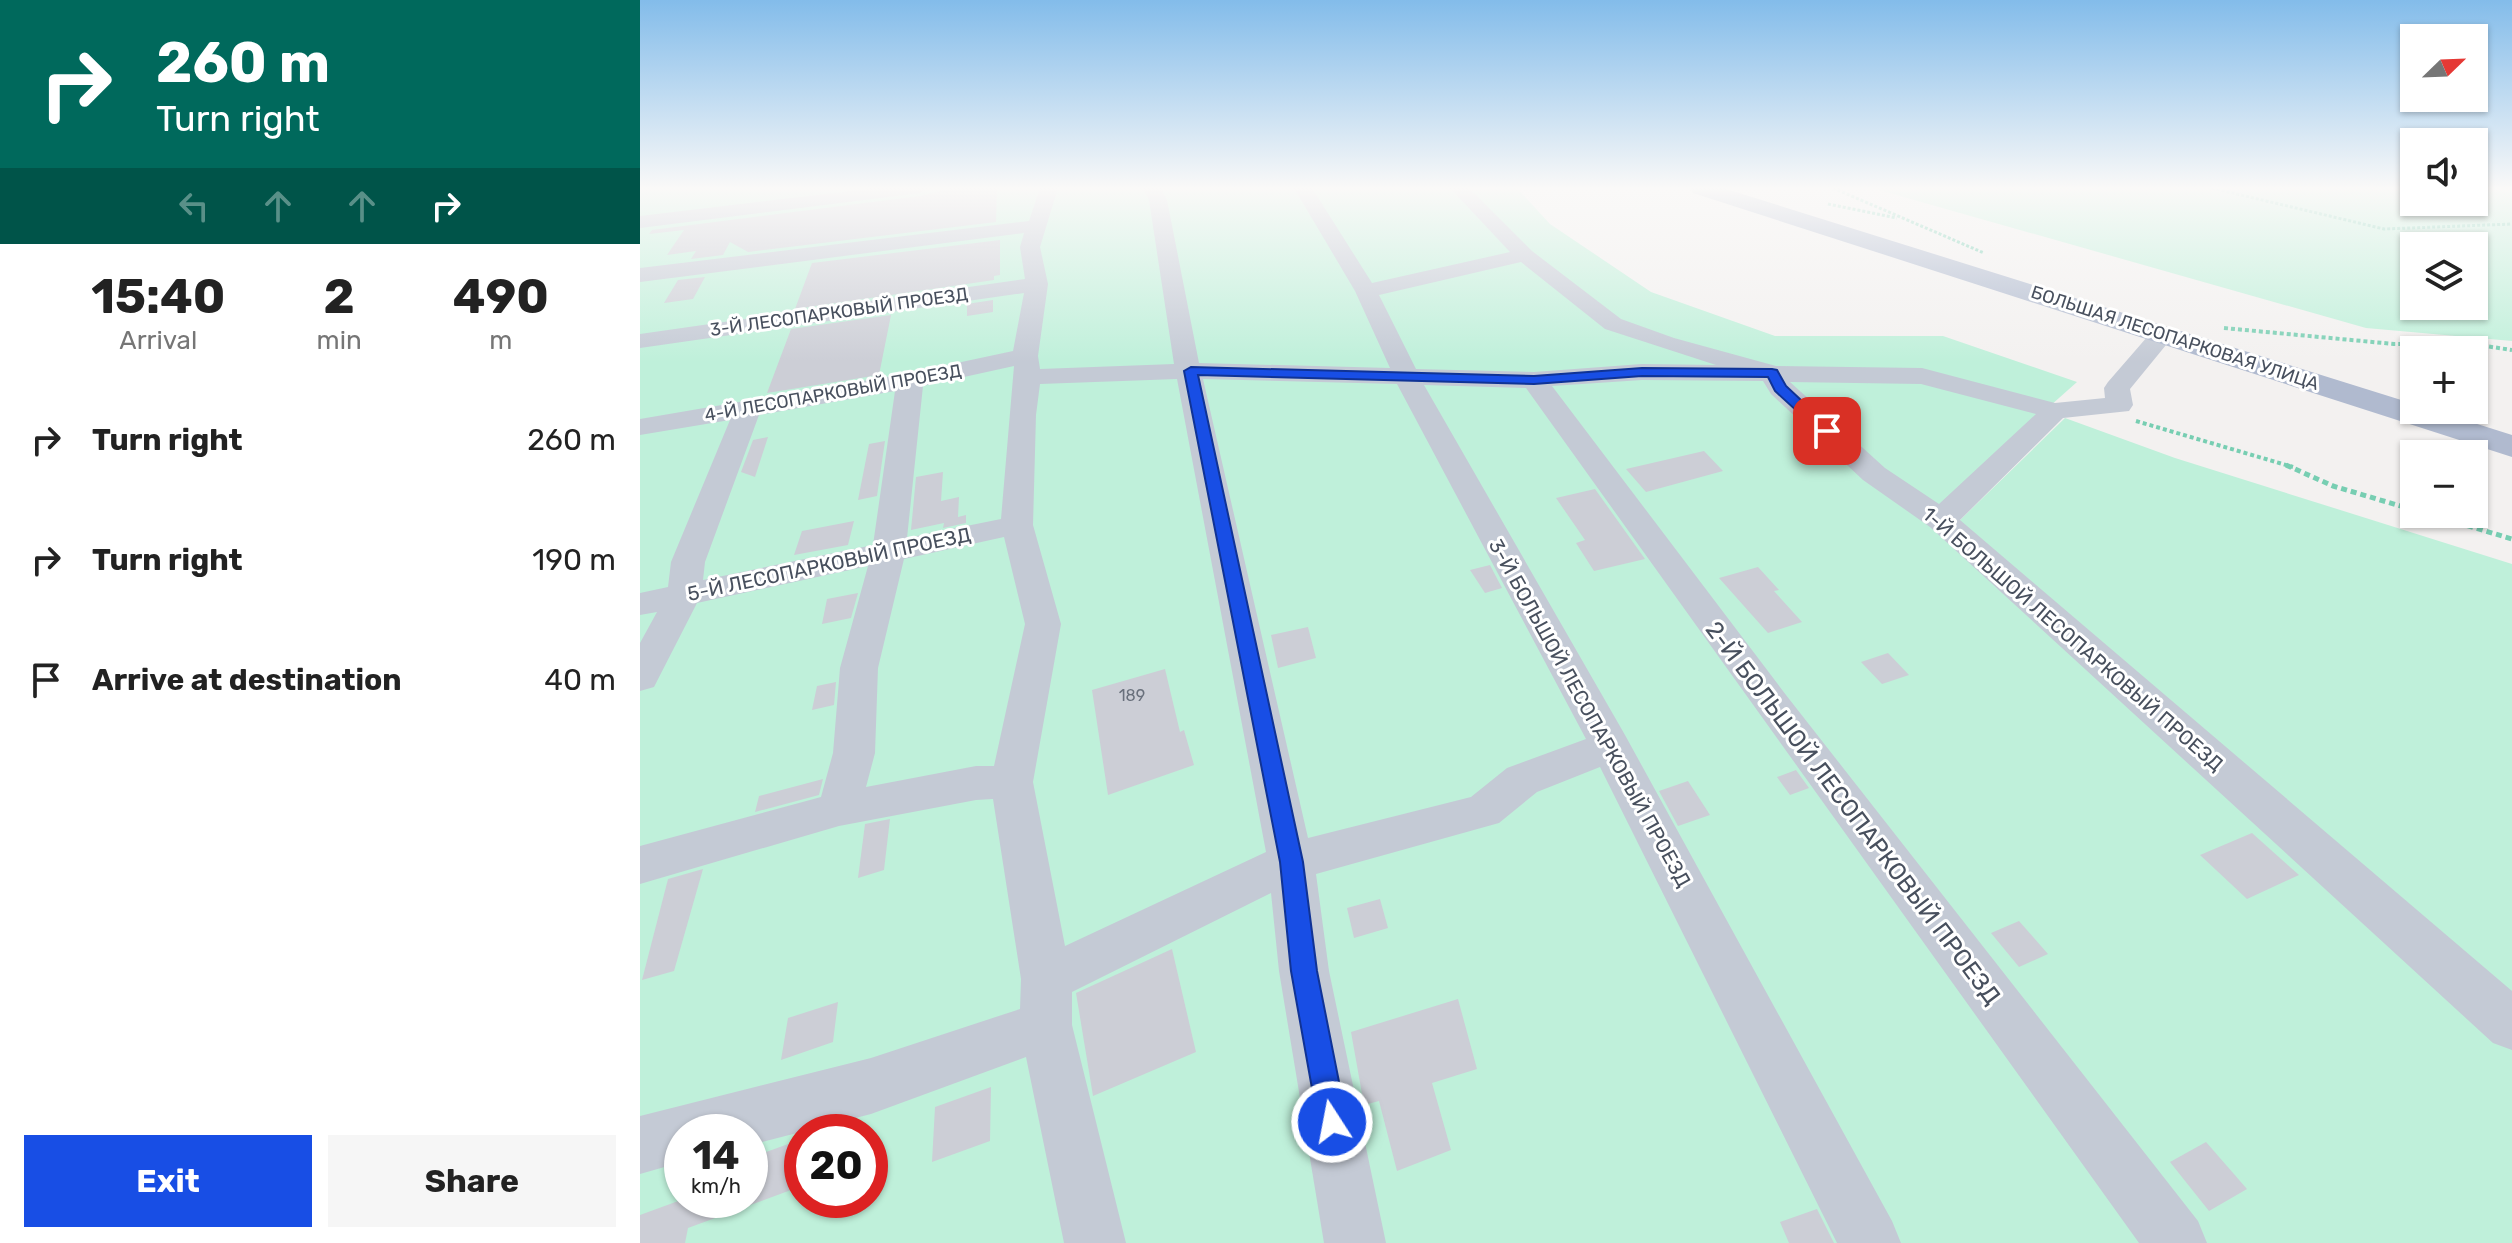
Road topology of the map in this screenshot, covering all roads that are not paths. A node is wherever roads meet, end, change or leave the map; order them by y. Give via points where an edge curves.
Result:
1 (874, 246) edge
2 (1030, 246) edge
3 (1165, 246) edge
4 (1338, 246) edge
5 (1516, 246) edge
6 (1885, 246) edge
7 (1525, 255) junction
8 (640, 275) edge
9 (1037, 284) junction
10 (1366, 291) junction
11 (2163, 334) junction
12 (640, 341) edge
13 (1027, 367) junction
14 (1191, 371) junction
15 (1772, 373) junction
16 (1407, 378) junction
17 (1534, 380) junction
18 (910, 381) junction
19 (748, 409) junction
20 (2055, 411) junction
21 (640, 427) edge
22 (2512, 446) edge
23 (1941, 520) junction
24 (1017, 525) junction
25 (889, 552) junction
26 (684, 595) junction
27 (640, 604) edge
28 (640, 678) edge
29 (1610, 746) junction
30 (1012, 782) junction
31 (839, 809) junction
32 (1291, 862) junction
33 (640, 865) edge
34 (1046, 1002) junction
35 (2512, 1025) edge
36 (761, 1114) edge
37 (664, 1139) edge
38 (640, 1145) edge
39 (1095, 1243) edge
40 (1355, 1243) edge
41 (1870, 1243) edge
42 (2176, 1243) edge

1 - 8 street
2 - 9 street
3 - 14 street
4 - 10 street, 3-Й БОЛЬШОЙ ЛЕСОПАРКОВЫЙ ПРОЕЗД
5 - 7 street
6 - 11 main road, БОЛЬШАЯ ЛЕСОПАРКОВАЯ УЛИЦА
7 - 10 street
7 - 15 street via 1613,324
9 - 12 street, 3-Й ЛЕСОПАРКОВЫЙ ПРОЕЗД
9 - 13 street
10 - 16 street, 3-Й БОЛЬШОЙ ЛЕСОПАРКОВЫЙ ПРОЕЗД
11 - 20 street via 2117,388 2119,405
11 - 22 main road, БОЛЬШАЯ ЛЕСОПАРКОВАЯ УЛИЦА
13 - 14 street, 4-Й ЛЕСОПАРКОВЫЙ ПРОЕЗД
13 - 18 street, 4-Й ЛЕСОПАРКОВЫЙ ПРОЕЗД
13 - 24 street
14 - 16 street, 4-Й ЛЕСОПАРКОВЫЙ ПРОЕЗД
14 - 32 street
15 - 17 street, 4-Й ЛЕСОПАРКОВЫЙ ПРОЕЗД via 1642,372
15 - 20 street via 1922,376
15 - 23 street, 1-Й БОЛЬШОЙ ЛЕСОПАРКОВЫЙ ПРОЕЗД via 1780,388 1874,474
16 - 17 street, 4-Й ЛЕСОПАРКОВЫЙ ПРОЕЗД
16 - 29 street, 3-Й БОЛЬШОЙ ЛЕСОПАРКОВЫЙ ПРОЕЗД
17 - 42 street, 2-Й БОЛЬШОЙ ЛЕСОПАРКОВЫЙ ПРОЕЗД via 1684,590
18 - 19 street, 4-Й ЛЕСОПАРКОВЫЙ ПРОЕЗД
18 - 25 street
19 - 21 street, 4-Й ЛЕСОПАРКОВЫЙ ПРОЕЗД
19 - 26 street via 688,562
20 - 23 street
23 - 35 street, 1-Й БОЛЬШОЙ ЛЕСОПАРКОВЫЙ ПРОЕЗД
24 - 25 street, 5-Й ЛЕСОПАРКОВЫЙ ПРОЕЗД
24 - 30 street via 1043,624
25 - 26 street, 5-Й ЛЕСОПАРКОВЫЙ ПРОЕЗД
25 - 31 street via 859,668 854,753
26 - 27 street, 5-Й ЛЕСОПАРКОВЫЙ ПРОЕЗД
26 - 28 street
29 - 32 street via 1522,780 1484,811
29 - 41 street, 3-Й БОЛЬШОЙ ЛЕСОПАРКОВЫЙ ПРОЕЗД
30 - 31 street via 976,783
30 - 34 street
31 - 33 street
32 - 34 street
32 - 40 street via 1304,971
34 - 36 street via 871,1086
34 - 39 street
37 - 38 street

